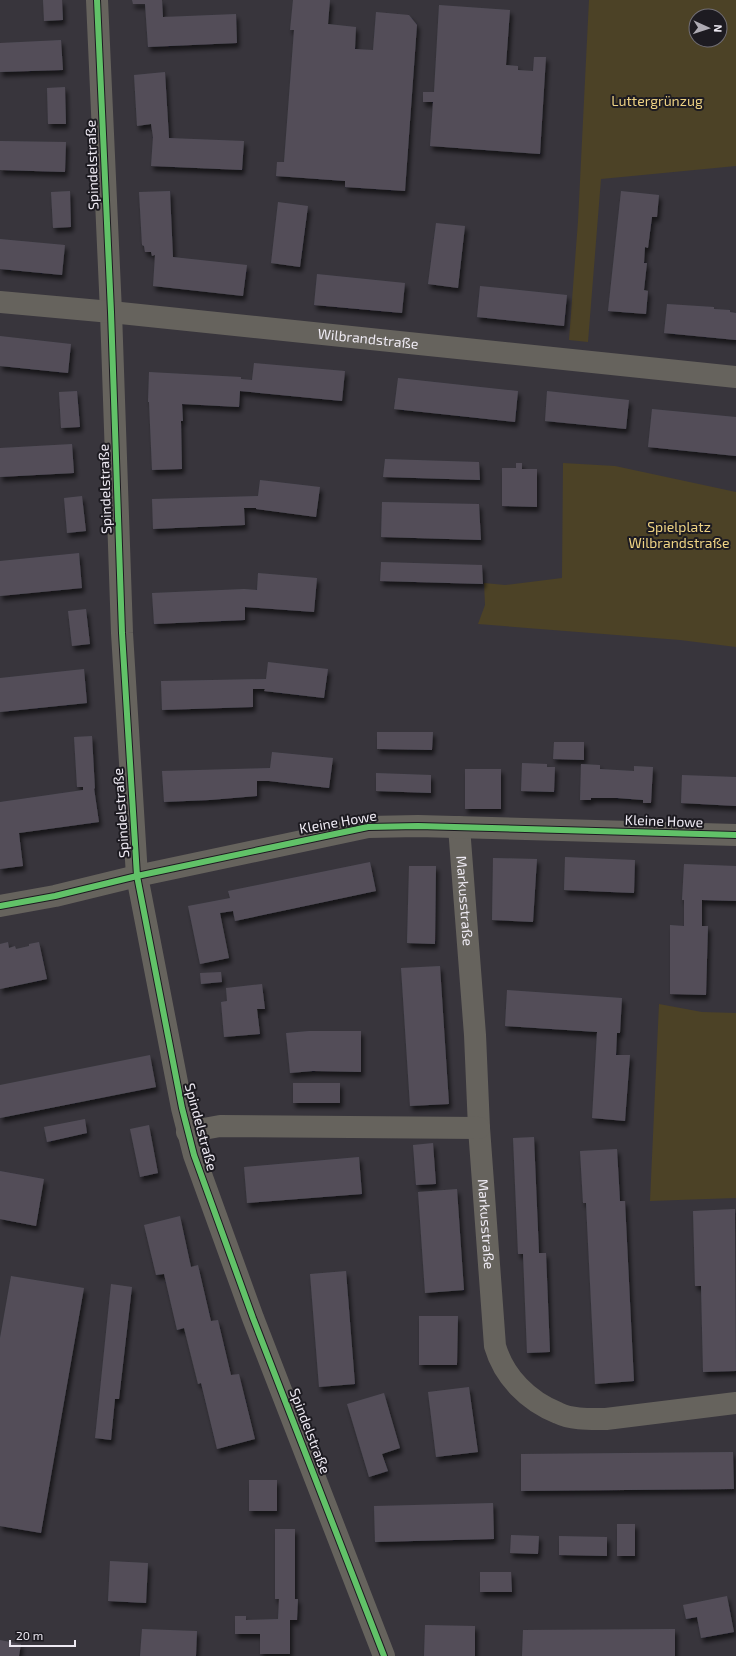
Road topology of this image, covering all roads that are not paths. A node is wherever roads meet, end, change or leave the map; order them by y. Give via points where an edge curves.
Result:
1 (97, 0) edge
2 (0, 302) edge
3 (111, 312) junction
4 (736, 376) edge
5 (459, 827) junction
6 (736, 835) edge
7 (137, 876) junction
8 (0, 906) edge
9 (479, 1128) junction
10 (187, 1132) junction
11 (736, 1403) edge
12 (384, 1656) edge

1 - 3 street, Spindelstraße
2 - 3 street, Wilbrandstraße
3 - 4 street, Wilbrandstraße
3 - 7 street, Spindelstraße via 124,669
5 - 6 street, Kleine Howe
5 - 7 street, Kleine Howe via 368,827
5 - 9 street, Markusstraße via 476,1035
7 - 8 street, Kleine Howe
7 - 10 street, Spindelstraße
9 - 10 street, Spindelstraße via 220,1126
9 - 11 street, Markusstraße via 495,1346 498,1359 515,1385 559,1414 586,1419 606,1419
10 - 12 street, Spindelstraße via 256,1325

